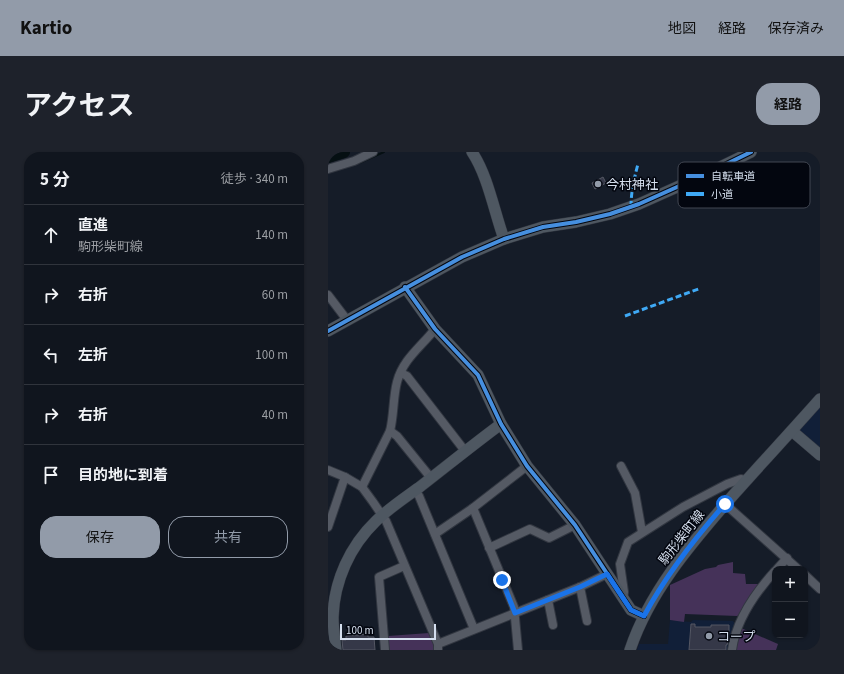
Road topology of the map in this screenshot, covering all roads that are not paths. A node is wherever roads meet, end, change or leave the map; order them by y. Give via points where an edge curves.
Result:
1 (373, 152) edge
2 (472, 152) edge
3 (751, 152) edge
4 (731, 162) edge
5 (328, 169) edge
6 (678, 187) edge
7 (504, 239) junction
8 (405, 287) junction
9 (328, 295) edge
10 (347, 320) junction
11 (435, 330) junction
12 (328, 332) edge
13 (401, 373) junction
14 (820, 399) edge
15 (501, 424) junction
16 (390, 431) junction
17 (792, 431) junction
18 (465, 451) junction
19 (820, 456) edge
20 (527, 466) junction
21 (621, 466) dead end
22 (328, 470) edge
23 (346, 477) junction
24 (431, 478) junction
25 (746, 481) junction
26 (362, 487) junction
27 (415, 491) junction
28 (725, 504) junction
29 (473, 508) junction
30 (382, 516) junction
31 (575, 526) junction
32 (328, 527) edge
33 (642, 532) junction
34 (435, 534) junction
35 (488, 548) junction
36 (787, 558) junction
37 (404, 566) junction
38 (780, 566) edge
39 (795, 566) edge
40 (607, 574) junction
41 (772, 574) edge
42 (808, 578) edge
43 (580, 587) junction
44 (820, 589) edge
45 (332, 591) edge
46 (623, 599) junction
47 (548, 600) junction
48 (515, 613) junction
49 (644, 616) junction
50 (587, 621) dead end
51 (553, 625) dead end
52 (474, 629) junction
53 (438, 647) edge
54 (336, 650) edge
55 (385, 650) edge
56 (518, 650) edge
57 (630, 650) edge
58 (732, 650) edge

1 - 5 street
2 - 7 street via 484,176
3 - 4 street
6 - 7 street via 610,214 543,227
7 - 8 street via 462,257
8 - 10 street
8 - 11 street
9 - 10 street
10 - 12 street
11 - 13 street via 412,354
11 - 15 street via 478,375
13 - 16 street via 397,383
13 - 18 street via 407,376
14 - 17 street, 駒形柴町線
15 - 18 street
15 - 20 street
16 - 24 street
16 - 26 street
17 - 19 street
17 - 25 street, 駒形柴町線
18 - 24 street
20 - 29 street
20 - 31 street
21 - 33 street via 635,493
22 - 23 street
23 - 26 street
23 - 32 street
24 - 27 street
25 - 28 street, 駒形柴町線
25 - 33 street via 741,479 726,484
26 - 30 street
27 - 30 street
27 - 34 street
28 - 36 street
28 - 49 street, 駒形柴町線 via 682,555
29 - 34 street
29 - 35 street
30 - 37 street
30 - 45 street via 353,550
31 - 35 street via 549,538 530,529
31 - 40 street
33 - 46 street via 628,542 620,564
34 - 52 street
35 - 48 street
36 - 38 street
36 - 39 street
37 - 53 street
37 - 55 street via 379,576
40 - 43 street
40 - 46 street
41 - 58 street via 742,618
42 - 44 street
43 - 47 street
43 - 50 street
45 - 54 street
46 - 49 street via 631,610
47 - 48 street
47 - 51 street
48 - 52 street
48 - 56 street
49 - 57 street, 駒形柴町線
52 - 53 street

